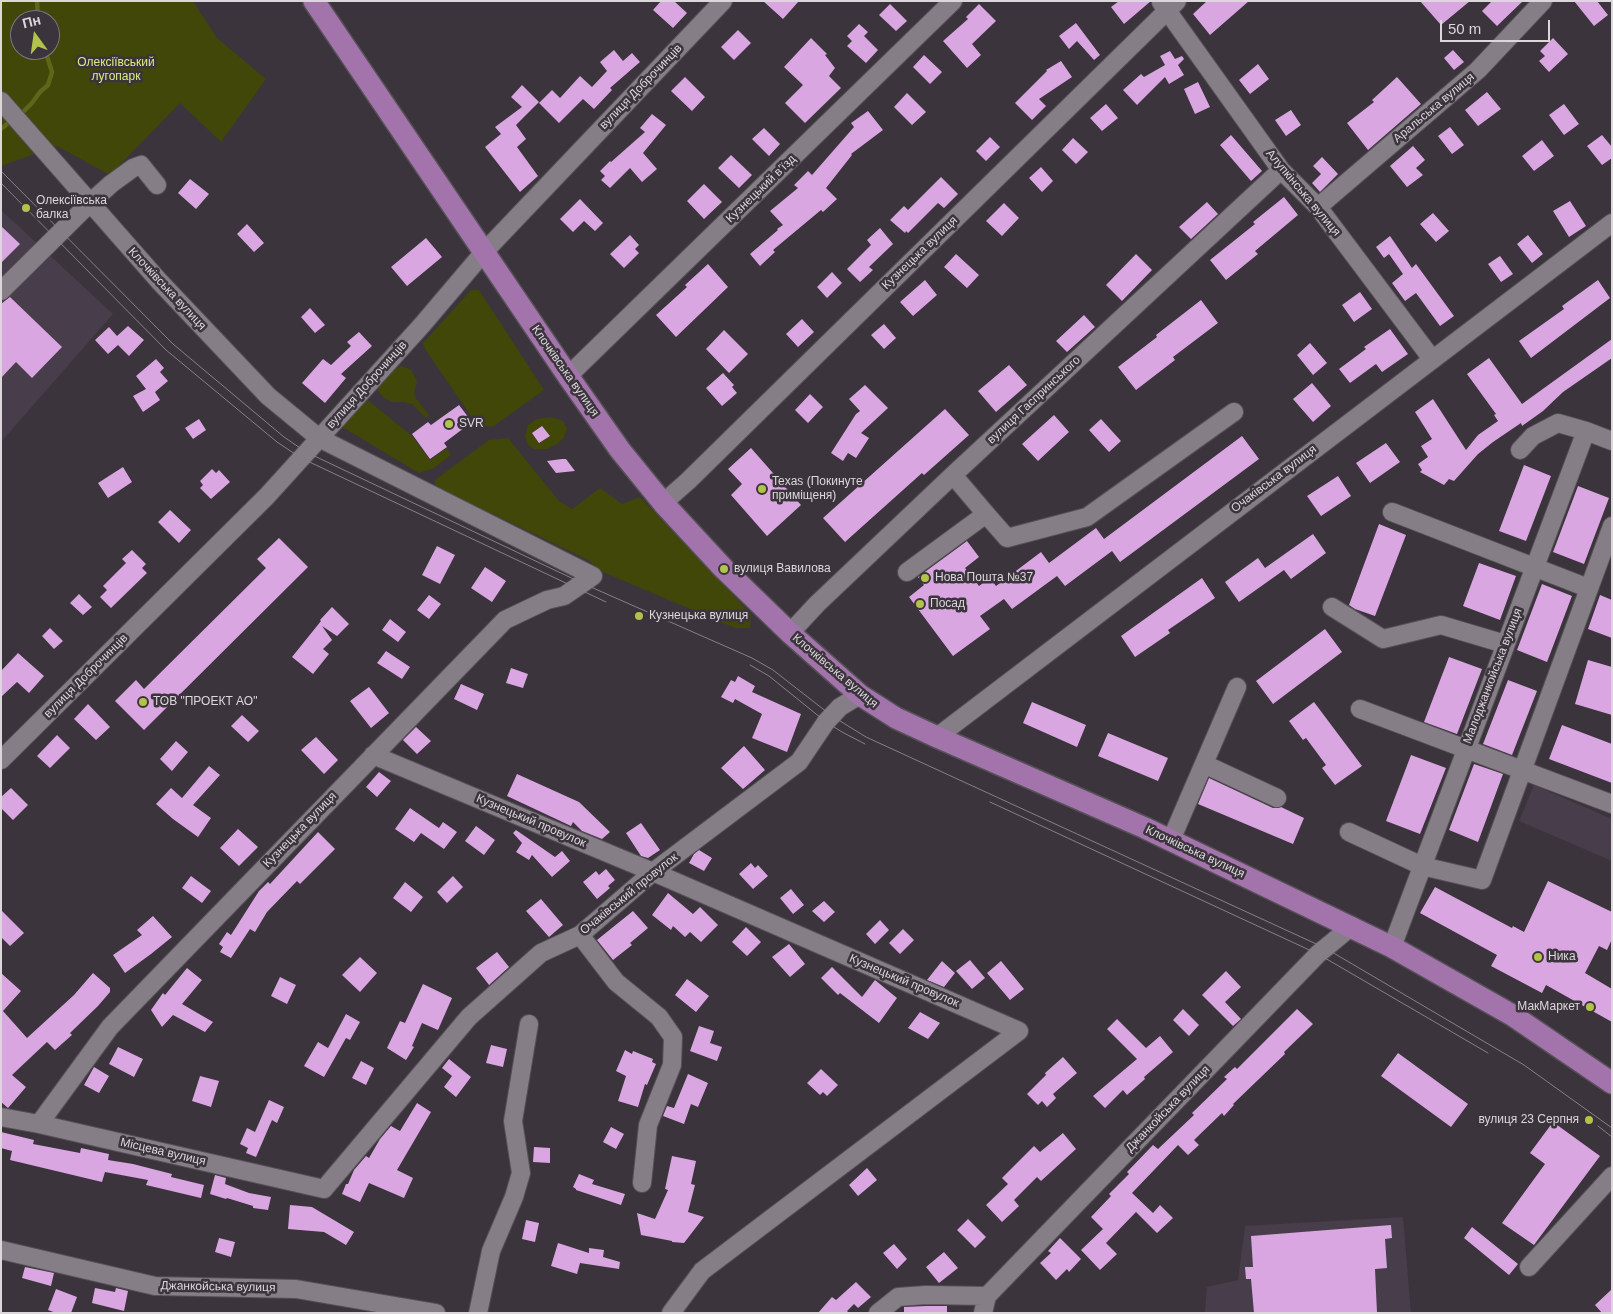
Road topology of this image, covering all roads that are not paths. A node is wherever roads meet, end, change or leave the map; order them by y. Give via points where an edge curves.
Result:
1 (314, 1) edge
2 (723, 1) edge
3 (953, 1) edge
4 (1543, 1) edge
5 (1168, 4) edge
6 (1, 101) edge
7 (1281, 170) junction
8 (157, 185) dead end
9 (90, 203) junction
10 (1318, 207) junction
11 (1612, 223) edge
12 (484, 252) junction
13 (1, 290) edge
14 (1432, 359) junction
15 (568, 376) junction
16 (1234, 412) dead end
17 (1586, 431) junction
18 (319, 438) junction
19 (1612, 441) edge
20 (1520, 450) dead end
21 (953, 475) junction
22 (663, 503) junction
23 (1392, 512) dead end
24 (986, 514) junction
25 (1612, 526) edge
26 (1534, 568) junction
27 (908, 572) dead end
28 (593, 576) joint
29 (1588, 588) junction
30 (1332, 607) dead end
31 (790, 633) junction
32 (1505, 644) junction
33 (1237, 687) dead end
34 (860, 695) junction
35 (1360, 709) dead end
36 (938, 737) junction
37 (1466, 748) junction
38 (373, 755) junction
39 (1, 760) edge
40 (1204, 764) junction
41 (1522, 770) junction
42 (1276, 798) dead end
43 (1612, 804) edge
44 (1349, 832) dead end
45 (1171, 840) junction
46 (1422, 866) junction
47 (653, 872) junction
48 (1352, 926) junction
49 (580, 935) junction
50 (1392, 947) junction
51 (529, 1024) dead end
52 (1612, 1082) edge
53 (1, 1117) edge
54 (39, 1124) junction
55 (1612, 1176) edge
56 (642, 1183) dead end
57 (324, 1188) joint
58 (1, 1250) edge
59 (1529, 1266) dead end
60 (985, 1304) edge
61 (436, 1313) edge
62 (478, 1313) edge
63 (671, 1313) edge
64 (878, 1313) edge

1 - 12 main road, Клочківська вулиця
2 - 12 street, вулиця Доброчинців
3 - 15 street, Кузнецький в’їзд
4 - 10 street, Аральська вулиця via 1478,70
5 - 7 street, Алупкінська вулиця
5 - 22 street, Кузнецька вулиця
6 - 9 street, Клочківська вулиця
7 - 10 street, Алупкінська вулиця
7 - 21 street, вулиця Гаспринського
8 - 9 street via 142,166 133,168
9 - 13 street
9 - 18 street, Клочківська вулиця via 268,396
10 - 14 street, Алупкінська вулиця
11 - 14 street, Очаківська вулиця
12 - 15 main road, Клочківська вулиця
12 - 18 street, вулиця Доброчинців
14 - 36 street, Очаківська вулиця
15 - 22 main road, Клочківська вулиця via 620,450
16 - 24 street via 1087,517 1007,538
17 - 19 street
17 - 20 street via 1558,423 1532,436
17 - 26 street, Малоджанкойська вулиця
18 - 28 street, Клочківська вулиця
18 - 39 street, вулиця Доброчинців via 267,496
21 - 24 street
21 - 31 street, вулиця Гаспринського
22 - 31 main road, Клочківська вулиця
23 - 26 street
24 - 27 street
25 - 29 street
26 - 29 street
26 - 32 street, Малоджанкойська вулиця
28 - 38 street, Кузнецька вулиця via 564,596 547,600 504,620
29 - 41 street
30 - 32 street via 1383,639 1441,625
31 - 34 main road, Клочківська вулиця
32 - 37 street, Малоджанкойська вулиця
33 - 40 street
34 - 36 main road, Клочківська вулиця via 896,718
34 - 47 street, Очаківський провулок via 840,707 826,722 799,762
35 - 37 street
36 - 45 main road, Клочківська вулиця
37 - 41 street
37 - 46 street, Малоджанкойська вулиця
38 - 47 street, Кузнецький провулок
38 - 54 street, Кузнецька вулиця via 110,1027
40 - 42 street
40 - 45 street
41 - 43 street
41 - 46 street via 1482,880
44 - 46 street
45 - 48 main road, Клочківська вулиця
46 - 50 street, Малоджанкойська вулиця
47 - 49 street, Очаківський провулок
47 - 63 street, Кузнецький провулок via 1019,1031 702,1271
48 - 50 main road, Клочківська вулиця
48 - 60 street, Джанкойська вулиця via 1308,965
49 - 56 street via 616,982 659,1017 673,1036 672,1065 648,1124
49 - 57 street, Очаківський провулок via 541,953 469,1017
50 - 52 main road, Клочківська вулиця via 1512,1015
51 - 62 street via 513,1121 521,1173 491,1251
53 - 54 street, Місцева вулиця
54 - 57 street, Місцева вулиця
55 - 59 street
58 - 61 street, Джанкойська вулиця via 155,1286 296,1289
60 - 64 street, Джанкойська вулиця via 926,1295 898,1297

